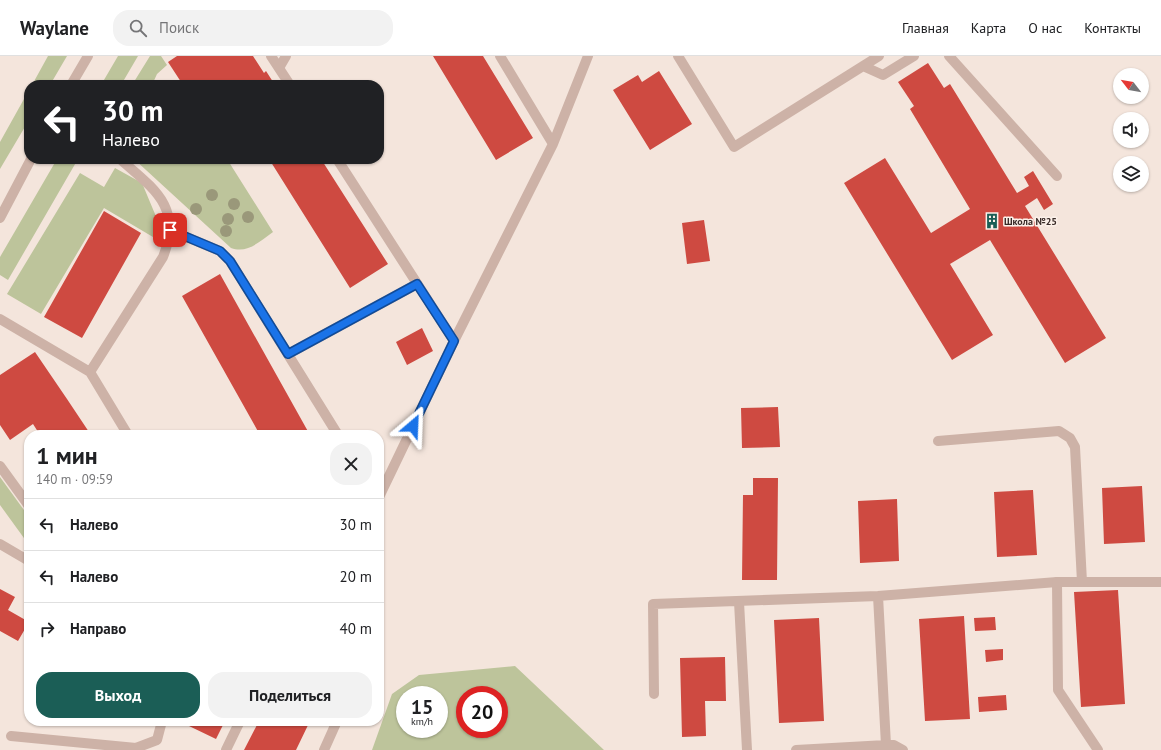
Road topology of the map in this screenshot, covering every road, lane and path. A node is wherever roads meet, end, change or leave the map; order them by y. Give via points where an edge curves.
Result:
1 (88, 56) edge
2 (271, 56) edge
3 (286, 56) edge
4 (500, 56) edge
5 (588, 56) edge
6 (678, 56) edge
7 (879, 56) edge
8 (914, 56) edge
9 (949, 56) edge
10 (863, 66) junction
11 (279, 68) junction
12 (74, 80) edge
13 (287, 80) edge
14 (553, 144) junction
15 (28, 164) edge
16 (126, 164) edge
17 (340, 164) edge
18 (1058, 176) dead end
19 (0, 218) edge
20 (170, 230) junction
21 (417, 284) junction
22 (0, 319) edge
23 (454, 341) junction
24 (288, 354) junction
25 (90, 372) junction
26 (125, 430) edge
27 (335, 430) edge
28 (938, 441) dead end
29 (0, 466) edge
30 (384, 487) edge
31 (24, 499) edge
32 (0, 544) edge
33 (24, 558) edge
34 (1057, 582) junction
35 (1082, 582) junction
36 (1161, 582) edge
37 (878, 596) junction
38 (739, 602) junction
39 (654, 694) dead end
40 (161, 726) edge
41 (238, 726) edge
42 (335, 726) edge
43 (11, 736) dead end
44 (886, 745) junction
45 (226, 750) edge
46 (324, 750) edge
47 (747, 750) edge
48 (796, 750) edge
49 (903, 750) edge
50 (1098, 750) edge

1 - 12 street
2 - 11 street
3 - 11 street
4 - 14 street
5 - 14 street
6 - 10 street via 734,147
7 - 10 street
8 - 10 street via 883,75
9 - 18 street
11 - 13 street
14 - 23 street
15 - 19 street
16 - 20 street via 156,190 169,216
17 - 21 street
20 - 24 street via 220,251 230,261
20 - 25 street via 163,257
21 - 23 street
21 - 24 street
22 - 25 street
23 - 30 street
24 - 27 street
25 - 26 street
28 - 35 street via 1059,431 1070,438 1076,447
29 - 31 street
32 - 33 street
34 - 35 street
34 - 37 street
34 - 50 street via 1058,690
35 - 36 street
37 - 38 street
37 - 44 street
38 - 39 street via 652,604
38 - 47 street
40 - 43 street via 157,740 136,748
41 - 45 street
42 - 46 street
44 - 48 street
44 - 49 street via 894,745

